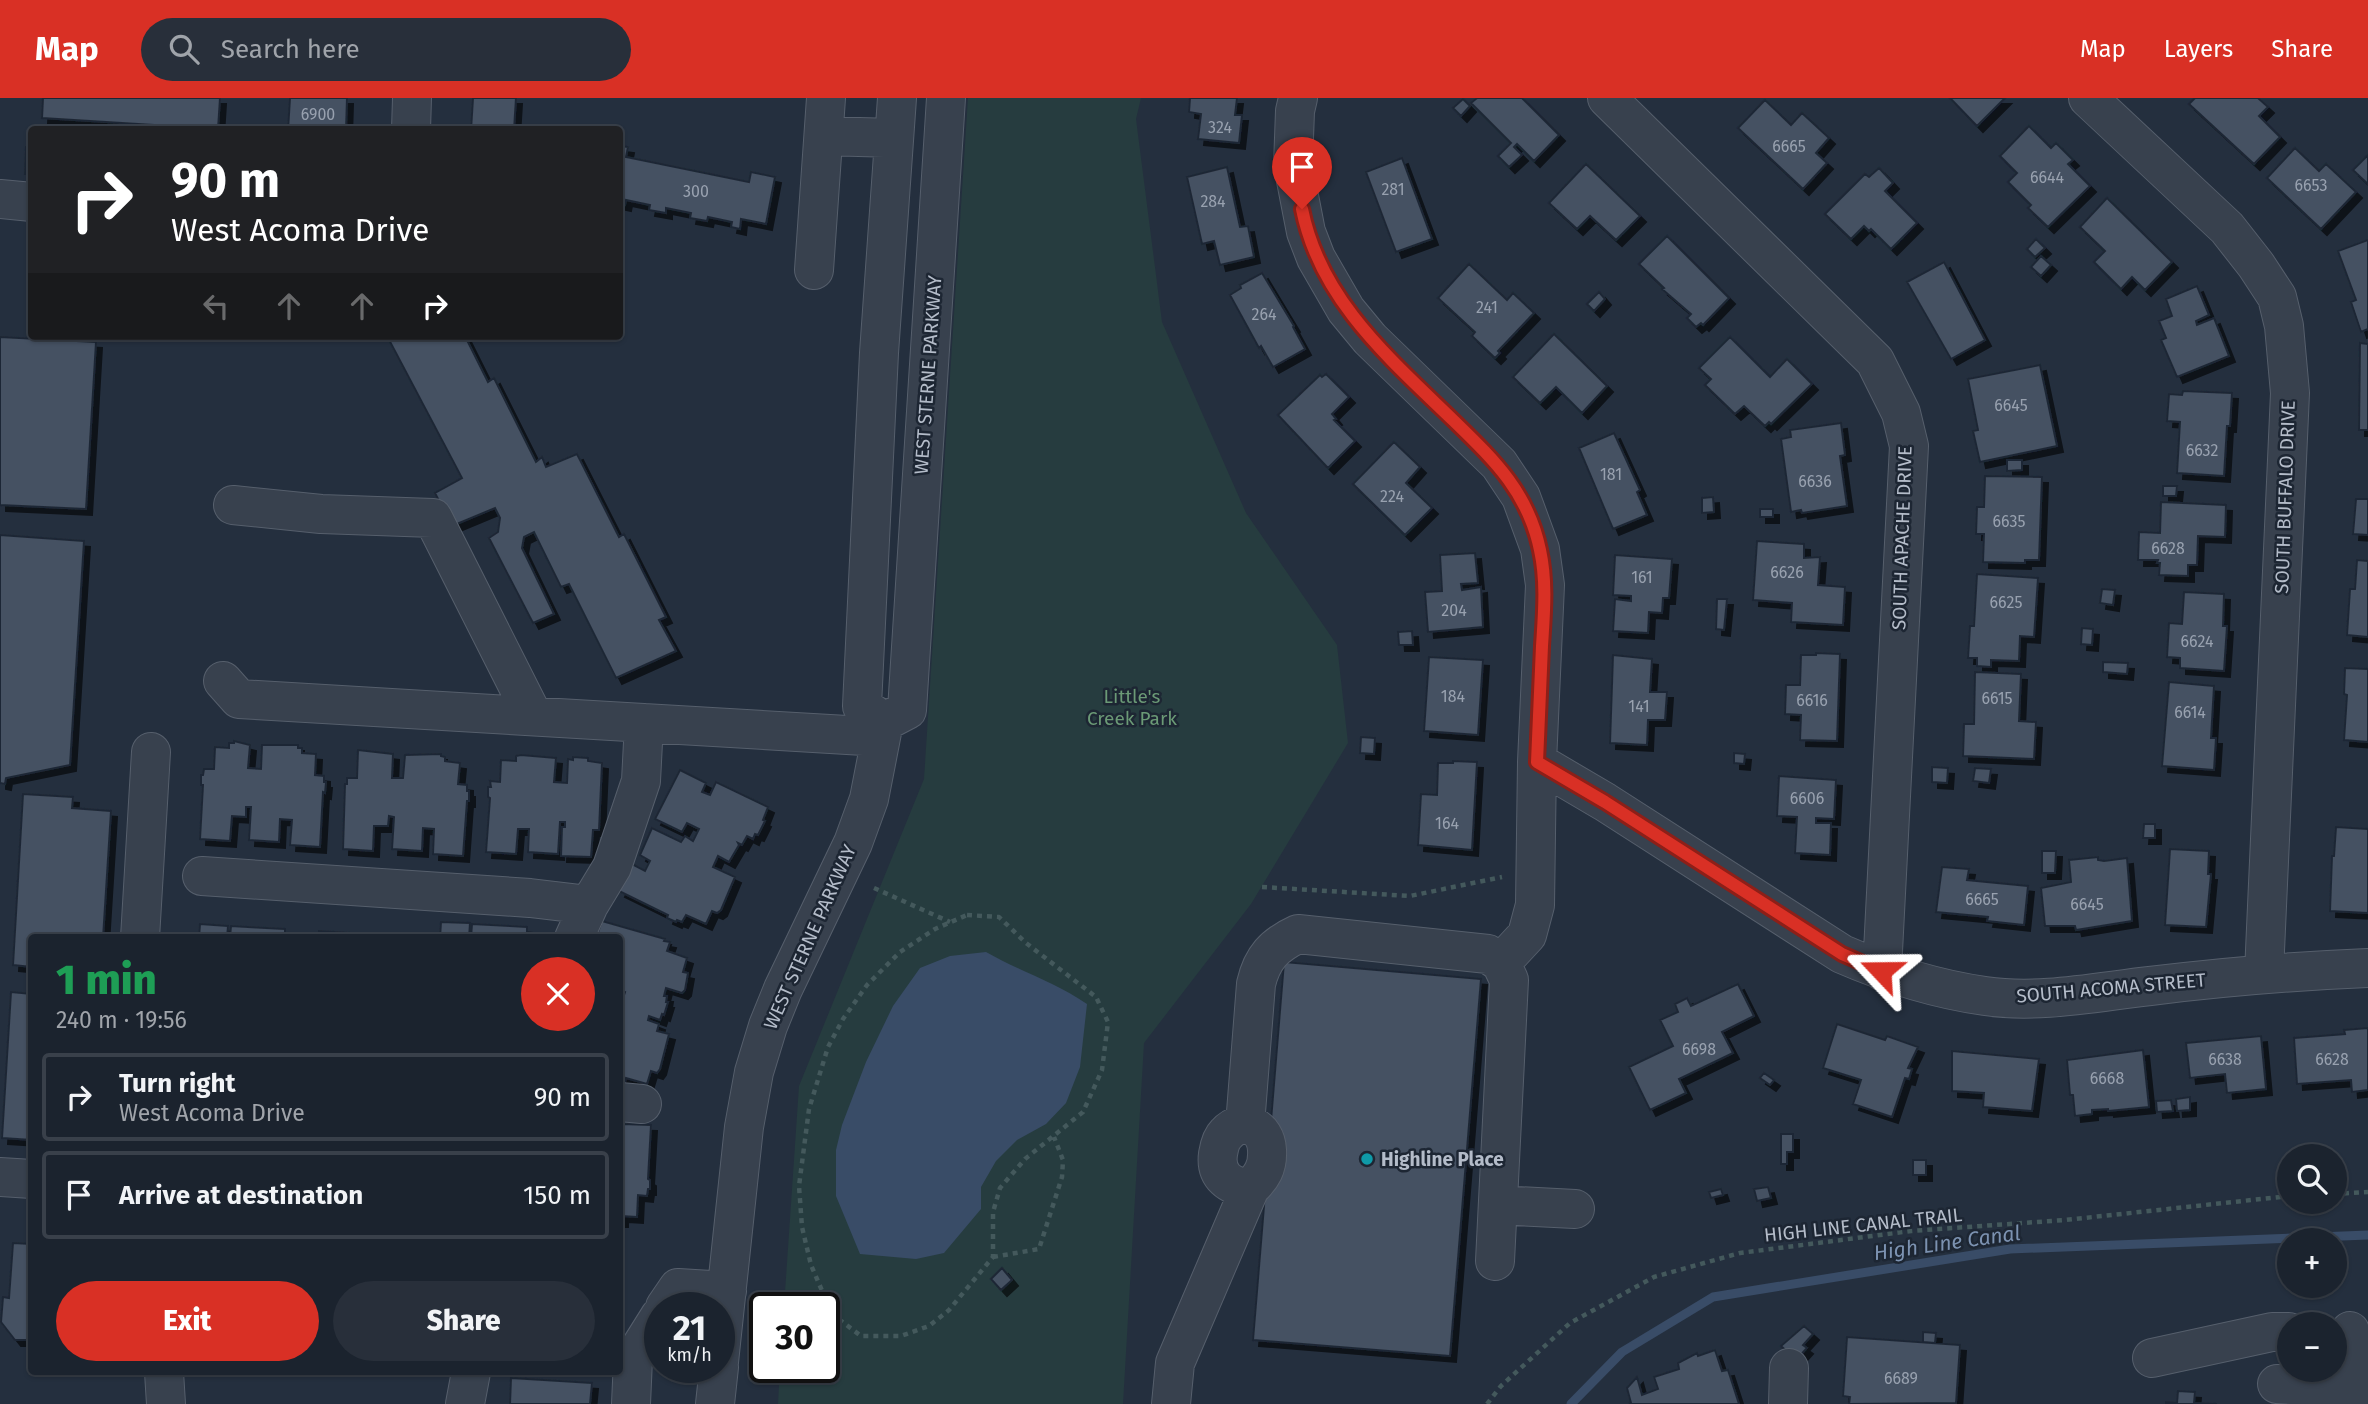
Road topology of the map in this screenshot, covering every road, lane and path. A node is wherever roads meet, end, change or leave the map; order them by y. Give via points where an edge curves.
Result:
1 (412, 98) edge
2 (826, 98) edge
3 (897, 98) edge
4 (946, 98) edge
5 (1298, 98) edge
6 (1607, 98) edge
7 (2088, 98) edge
8 (411, 126) edge
9 (824, 136) junction
10 (894, 138) junction
11 (0, 199) edge
12 (28, 202) edge
13 (814, 270) dead end
14 (883, 302) junction
15 (933, 305) junction
16 (233, 505) dead end
17 (223, 681) dead end
18 (533, 716) junction
19 (644, 723) junction
20 (882, 730) junction
21 (151, 751) dead end
22 (1537, 762) junction
23 (1536, 871) junction
24 (202, 876) dead end
25 (1262, 887) dead end
26 (874, 888) dead end
27 (581, 922) edge
28 (950, 923) junction
29 (140, 934) edge
30 (1501, 964) junction
31 (2368, 968) edge
32 (1881, 971) junction
33 (2264, 973) junction
34 (1054, 1137) junction
35 (0, 1177) edge
36 (28, 1179) edge
37 (2368, 1192) edge
38 (2347, 1193) edge
39 (2277, 1197) edge
40 (1498, 1205) junction
41 (1575, 1209) dead end
42 (993, 1257) junction
43 (1495, 1261) dead end
44 (727, 1291) joint
45 (675, 1292) edge
46 (2351, 1330) edge
47 (2277, 1332) edge
48 (644, 1336) edge
49 (626, 1358) edge
50 (2152, 1359) dead end
51 (164, 1375) edge
52 (470, 1375) edge
53 (717, 1383) edge
54 (2277, 1384) dead end
55 (2349, 1396) edge
56 (166, 1404) edge
57 (465, 1404) edge
58 (631, 1404) edge
59 (715, 1404) edge
60 (1171, 1404) edge
61 (1487, 1404) edge

1 - 8 street
2 - 9 street
3 - 10 street
4 - 15 street, WEST STERNE PARKWAY
5 - 22 street via 1293,164 1306,232 1316,258 1346,310 1370,340 1499,464 1521,497 1540,549 1545,585
6 - 32 street, SOUTH APACHE DRIVE via 1875,361 1901,414 1909,446
7 - 33 street, SOUTH BUFFALO DRIVE via 2227,228 2277,297 2284,326 2290,393
9 - 10 street
9 - 13 street
10 - 14 street
11 - 12 street
14 - 15 street
14 - 20 street via 862,706
15 - 20 street, WEST STERNE PARKWAY via 907,710
16 - 18 street via 433,518
17 - 18 street via 239,699
18 - 19 street
19 - 20 street
19 - 27 street via 641,781 612,867
20 - 44 street, WEST STERNE PARKWAY via 869,799 853,843 783,989 754,1072
21 - 29 street
22 - 23 street
22 - 32 street, SOUTH ACOMA STREET via 1842,954
23 - 25 path via 1410,896
23 - 30 street via 1535,905 1527,935
24 - 27 street via 519,897
26 - 28 path
28 - 34 path via 967,915 999,917 1096,997 1108,1022 1102,1070 1083,1112
28 - 42 path via 900,952 867,985 828,1047 809,1109 799,1186 802,1227 811,1265 832,1314 861,1336 901,1336 929,1326 949,1310
30 - 40 street via 1509,980
30 - 60 street via 1488,954 1298,934 1270,952 1256,984 1245,1125 1258,1128 1266,1139 1268,1159 1263,1176 1250,1188 1175,1363
31 - 33 street, SOUTH ACOMA STREET
32 - 33 street, SOUTH ACOMA STREET via 1933,986 2032,999
34 - 42 path via 1025,1159 1000,1188 993,1212
34 - 42 path via 1063,1160 1062,1177 1039,1249
35 - 36 street
37 - 38 path
39 - 61 path, HIGH LINE CANAL TRAIL via 1910,1231 1740,1253 1654,1277 1570,1323 1501,1385
40 - 41 street
40 - 43 street
44 - 45 street via 678,1288
46 - 55 street
47 - 50 street
48 - 49 street
49 - 58 street
51 - 56 street
52 - 57 street
53 - 59 street, WEST STERNE PARKWAY
54 - 55 street

